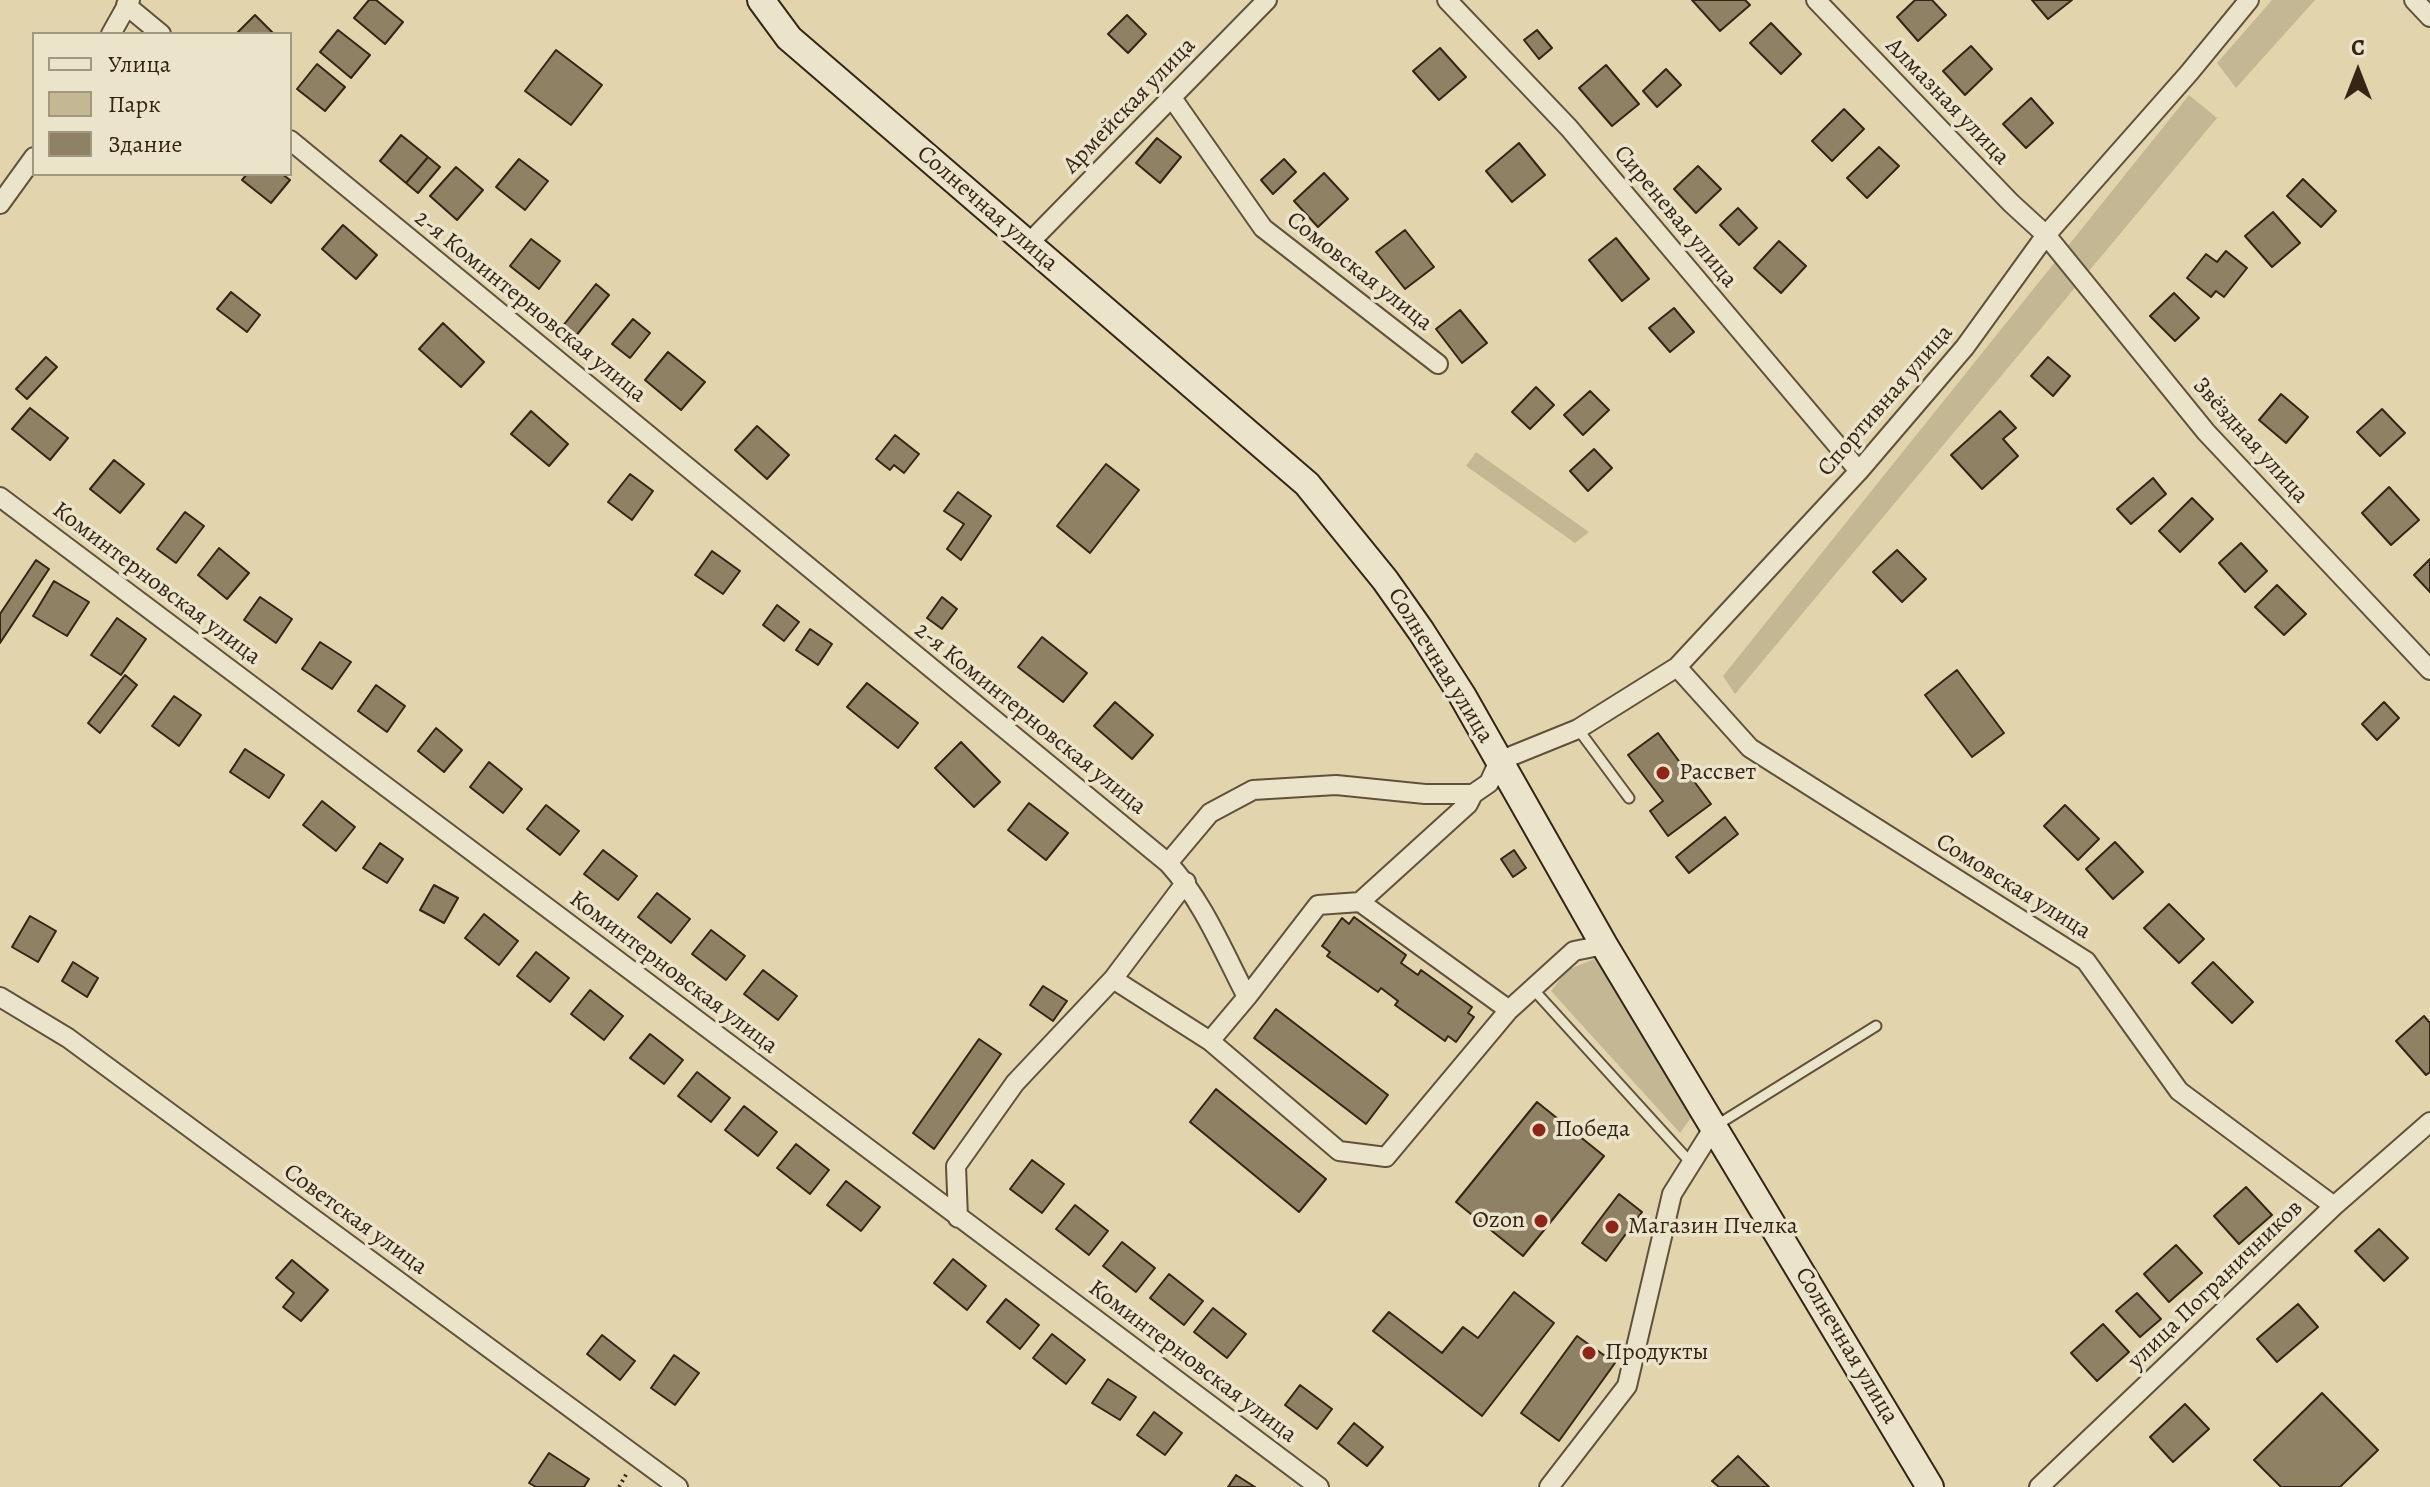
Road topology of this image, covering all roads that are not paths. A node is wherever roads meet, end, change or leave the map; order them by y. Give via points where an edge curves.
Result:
1 (761, 0) edge
2 (1267, 0) edge
3 (1447, 0) edge
4 (1816, 0) edge
5 (2249, 0) edge
6 (2414, 0) edge
7 (128, 3) edge
8 (2430, 17) edge
9 (112, 32) edge
10 (159, 32) edge
11 (1172, 98) junction
12 (292, 142) edge
13 (32, 160) edge
14 (0, 204) edge
15 (2046, 235) junction
16 (1027, 245) junction
17 (1438, 364) dead end
18 (1859, 471) junction
19 (0, 497) edge
20 (1677, 667) junction
21 (2430, 670) edge
22 (1578, 729) junction
23 (1499, 761) junction
24 (1473, 794) junction
25 (1629, 798) dead end
26 (1168, 863) junction
27 (1186, 882) junction
28 (1360, 902) junction
29 (1604, 945) junction
30 (1113, 979) junction
31 (1532, 988) junction
32 (0, 997) edge
33 (1247, 997) junction
34 (1509, 1010) junction
35 (1876, 1026) dead end
36 (1210, 1041) junction
37 (2430, 1122) edge
38 (1714, 1127) junction
39 (1691, 1163) junction
40 (2334, 1206) junction
41 (958, 1218) junction
42 (678, 1487) edge
43 (1319, 1487) edge
44 (1549, 1487) edge
45 (1930, 1487) edge
46 (2039, 1487) edge

1 - 16 street, Солнечная улица via 789,38
2 - 11 street, Армейская улица
3 - 18 street, Сиреневая улица via 1569,128
4 - 15 street, Алмазная улица
5 - 15 street, Спортивная улица
6 - 8 street
7 - 9 street
7 - 10 street
11 - 16 street, Армейская улица
11 - 17 street, Сомовская улица via 1263,228
12 - 26 street, 2-я Коминтерновская улица
13 - 14 street
15 - 18 street, Спортивная улица via 1965,347
15 - 21 street, Звёздная улица via 2206,432
16 - 23 street, Солнечная улица via 1307,484 1421,631
18 - 20 street, Спортивная улица
19 - 41 street, Коминтерновская улица
20 - 22 street, Спортивная улица
20 - 40 street, Сомовская улица via 1750,748 2086,961 2179,1091
22 - 23 street, Спортивная улица
22 - 25 lane
23 - 24 street via 1489,783
23 - 29 street, Солнечная улица
24 - 26 street via 1336,785 1253,790 1210,813
24 - 28 street
26 - 27 street, 2-я Коминтерновская улица
27 - 30 street
27 - 33 street, 2-я Коминтерновская улица
28 - 33 street via 1318,905
28 - 34 street
29 - 31 street via 1574,951
29 - 38 street, Солнечная улица
30 - 36 street
30 - 41 street via 1015,1083 956,1166
31 - 34 street
31 - 39 lane
32 - 42 street, Советская улица via 68,1038
33 - 36 street
34 - 36 street via 1386,1157 1339,1151
35 - 38 lane
37 - 40 street, улица Пограничников
38 - 39 street
38 - 45 street, Солнечная улица
39 - 44 street via 1672,1194 1627,1386
40 - 46 street, улица Пограничников
41 - 43 street, Коминтерновская улица

